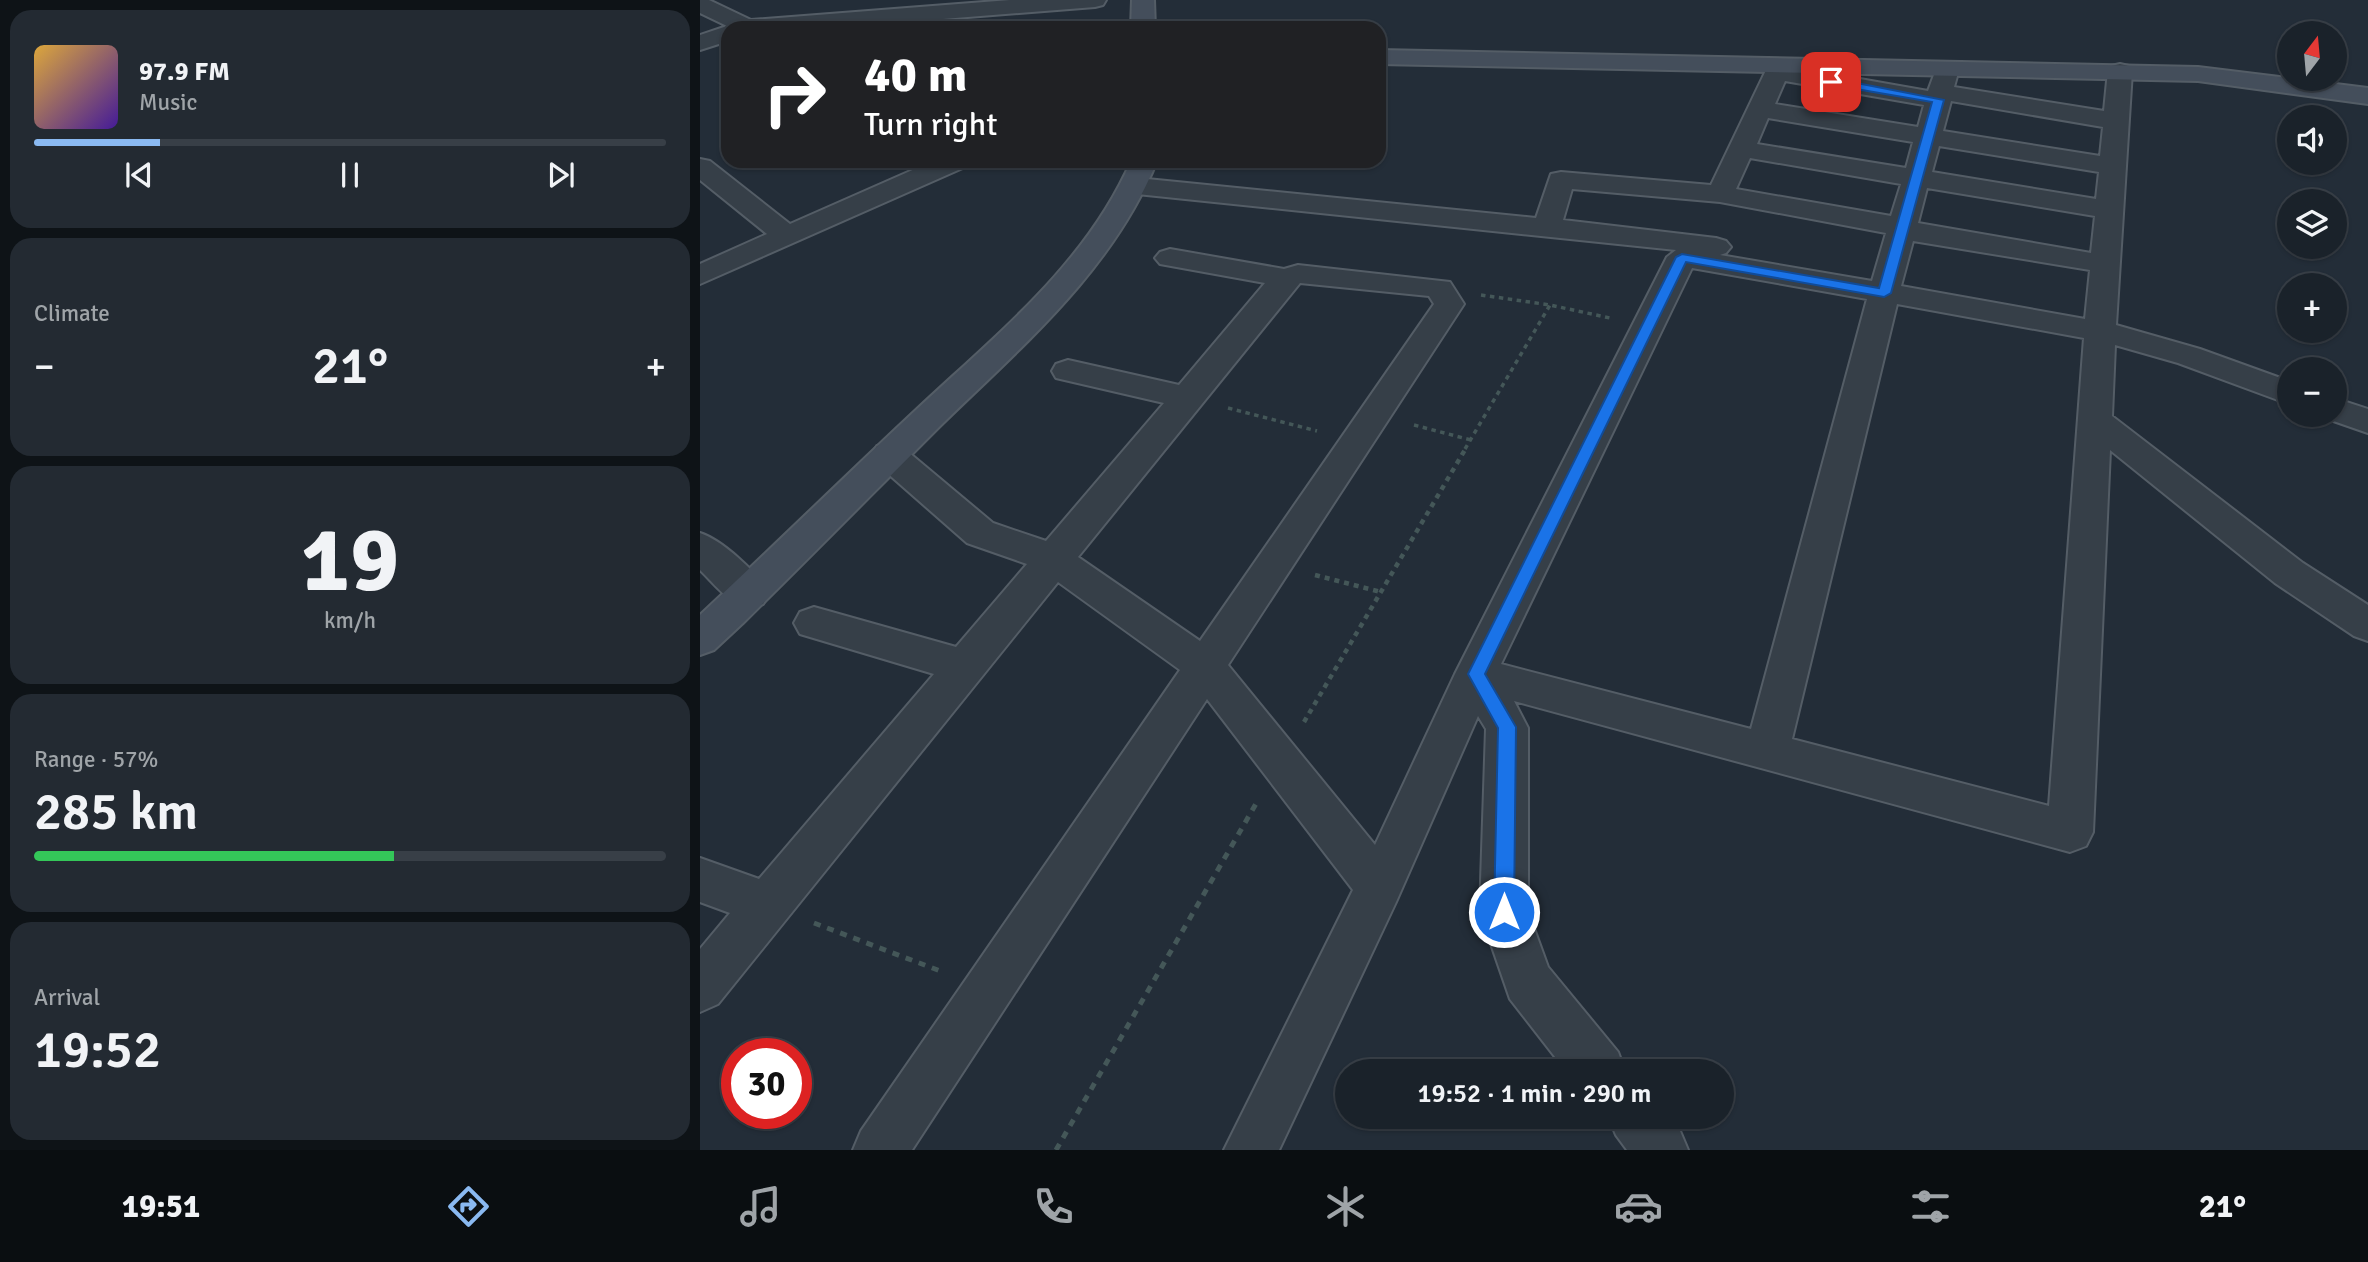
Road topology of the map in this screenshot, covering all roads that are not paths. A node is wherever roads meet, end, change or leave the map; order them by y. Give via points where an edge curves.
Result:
1 (1095, 0) edge
2 (1143, 0) edge
3 (1040, 3) edge
4 (700, 4) edge
5 (728, 21) edge
6 (833, 21) edge
7 (1143, 21) edge
8 (721, 36) edge
9 (700, 43) edge
10 (1386, 57) edge
11 (1779, 69) junction
12 (2120, 71) junction
13 (1942, 87) junction
14 (2368, 96) edge
15 (1760, 109) junction
16 (2116, 121) junction
17 (1928, 137) junction
18 (1741, 149) junction
19 (2113, 166) junction
20 (700, 167) edge
21 (939, 168) edge
22 (1141, 173) edge
23 (1916, 180) junction
24 (1720, 194) junction
25 (2109, 210) junction
26 (1547, 227) junction
27 (1902, 228) junction
28 (787, 236) junction
29 (1170, 258) dead end
30 (2105, 264) junction
31 (700, 275) edge
32 (1286, 278) junction
33 (1887, 284) junction
34 (2100, 331) junction
35 (1068, 370) dead end
36 (2277, 389) edge
37 (1186, 397) junction
38 (2347, 415) edge
39 (2095, 420) junction
40 (2368, 422) edge
41 (889, 455) junction
42 (700, 547) edge
43 (1052, 558) junction
44 (749, 593) junction
45 (814, 623) dead end
46 (2368, 625) edge
47 (700, 639) edge
48 (964, 666) junction
49 (1205, 666) junction
50 (1476, 674) junction
51 (1767, 752) junction
52 (700, 880) edge
53 (1378, 887) junction
54 (768, 905) junction
55 (700, 987) edge
56 (1589, 1059) edge
57 (1645, 1129) edge
58 (880, 1150) edge
59 (1251, 1150) edge
60 (1661, 1150) edge

1 - 3 street
2 - 7 street
3 - 6 street
4 - 5 street
8 - 9 street
10 - 11 street
11 - 13 street
11 - 15 street
12 - 13 street
12 - 14 street via 2234,78
12 - 16 street
13 - 16 street
13 - 17 street
15 - 17 street
15 - 18 street
16 - 19 street
17 - 19 street
17 - 23 street
18 - 23 street
18 - 24 street
19 - 25 street
20 - 28 street
21 - 28 street
22 - 26 street
22 - 41 street via 1117,219 1059,290
23 - 25 street
23 - 27 street
24 - 26 street via 1561,180
24 - 27 street
25 - 30 street
26 - 33 street via 1663,239
27 - 30 street
27 - 33 street
28 - 31 street
29 - 32 street
30 - 34 street
32 - 37 street
32 - 49 street via 1298,274 1438,288 1449,304
33 - 34 street
33 - 50 street via 1682,257
33 - 51 street
34 - 36 street via 2189,356
34 - 39 street
35 - 37 street
37 - 43 street
38 - 40 street
39 - 46 street via 2288,573
39 - 51 street via 2070,832
41 - 43 street via 980,533
41 - 44 street
42 - 44 street
43 - 48 street
43 - 49 street
44 - 47 street
45 - 48 street
48 - 54 street
49 - 53 street
49 - 58 street
50 - 51 street
50 - 53 street
50 - 56 street via 1507,727 1504,912 1528,982
52 - 54 street
53 - 59 street
54 - 55 street
57 - 60 street

